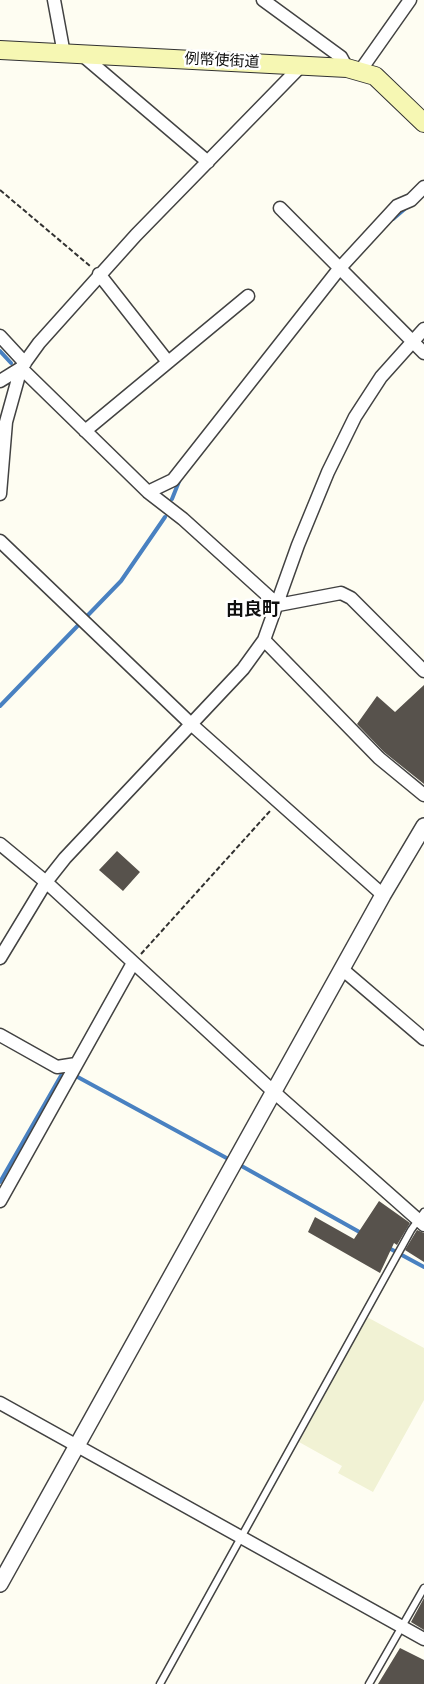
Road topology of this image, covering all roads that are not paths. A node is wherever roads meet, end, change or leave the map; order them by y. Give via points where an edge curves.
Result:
1 (54, 0) edge
2 (263, 0) edge
3 (410, 0) edge
4 (0, 50) edge
5 (73, 54) junction
6 (302, 65) junction
7 (354, 69) junction
8 (424, 123) edge
9 (208, 162) junction
10 (424, 187) edge
11 (280, 208) dead end
12 (339, 269) junction
13 (100, 274) junction
14 (248, 296) dead end
15 (424, 329) edge
16 (0, 336) edge
17 (412, 340) junction
18 (424, 353) edge
19 (168, 362) junction
20 (23, 365) junction
21 (0, 381) edge
22 (85, 431) junction
23 (148, 492) junction
24 (0, 494) edge
25 (0, 541) edge
26 (278, 605) junction
27 (264, 640) junction
28 (424, 671) edge
29 (190, 724) junction
30 (424, 796) edge
31 (424, 826) edge
32 (0, 844) edge
33 (46, 882) junction
34 (383, 895) junction
35 (0, 958) edge
36 (133, 963) junction
37 (342, 969) junction
38 (0, 1036) edge
39 (424, 1040) edge
40 (76, 1064) junction
41 (275, 1093) junction
42 (0, 1201) edge
43 (422, 1219) edge
44 (0, 1403) edge
45 (78, 1446) junction
46 (242, 1538) junction
47 (0, 1584) edge
48 (424, 1588) edge
49 (402, 1627) junction
50 (424, 1639) edge
51 (160, 1684) edge
52 (369, 1684) edge

1 - 5 street
2 - 7 street
3 - 7 street
4 - 5 main road, 例幣使街道
5 - 6 main road, 例幣使街道
5 - 9 street
6 - 7 main road, 例幣使街道
6 - 9 street
7 - 8 main road, 例幣使街道 via 375,76
9 - 13 street
10 - 12 street via 411,200 397,206
11 - 12 street
12 - 17 street
12 - 23 street via 173,480
13 - 19 street
13 - 20 street
14 - 19 street
15 - 17 street
16 - 20 street
17 - 18 street
17 - 26 street via 381,377 355,417 324,481
19 - 22 street
20 - 21 street
20 - 22 street
20 - 24 street via 6,422
22 - 23 street
23 - 26 street
25 - 29 street
26 - 27 street
26 - 28 street via 341,594 351,598
27 - 29 street via 243,669
27 - 30 street via 379,758
29 - 33 street via 82,838
29 - 34 street
31 - 34 street
32 - 33 street
33 - 35 street
33 - 36 street
34 - 37 street
36 - 40 street
36 - 41 street
37 - 39 street
37 - 41 street
38 - 40 street via 57,1067
40 - 42 street
41 - 43 street
41 - 45 street
43 - 46 lane
44 - 45 street
45 - 46 street
45 - 47 street
46 - 49 street
46 - 51 lane
48 - 49 lane
49 - 50 street
49 - 52 lane

